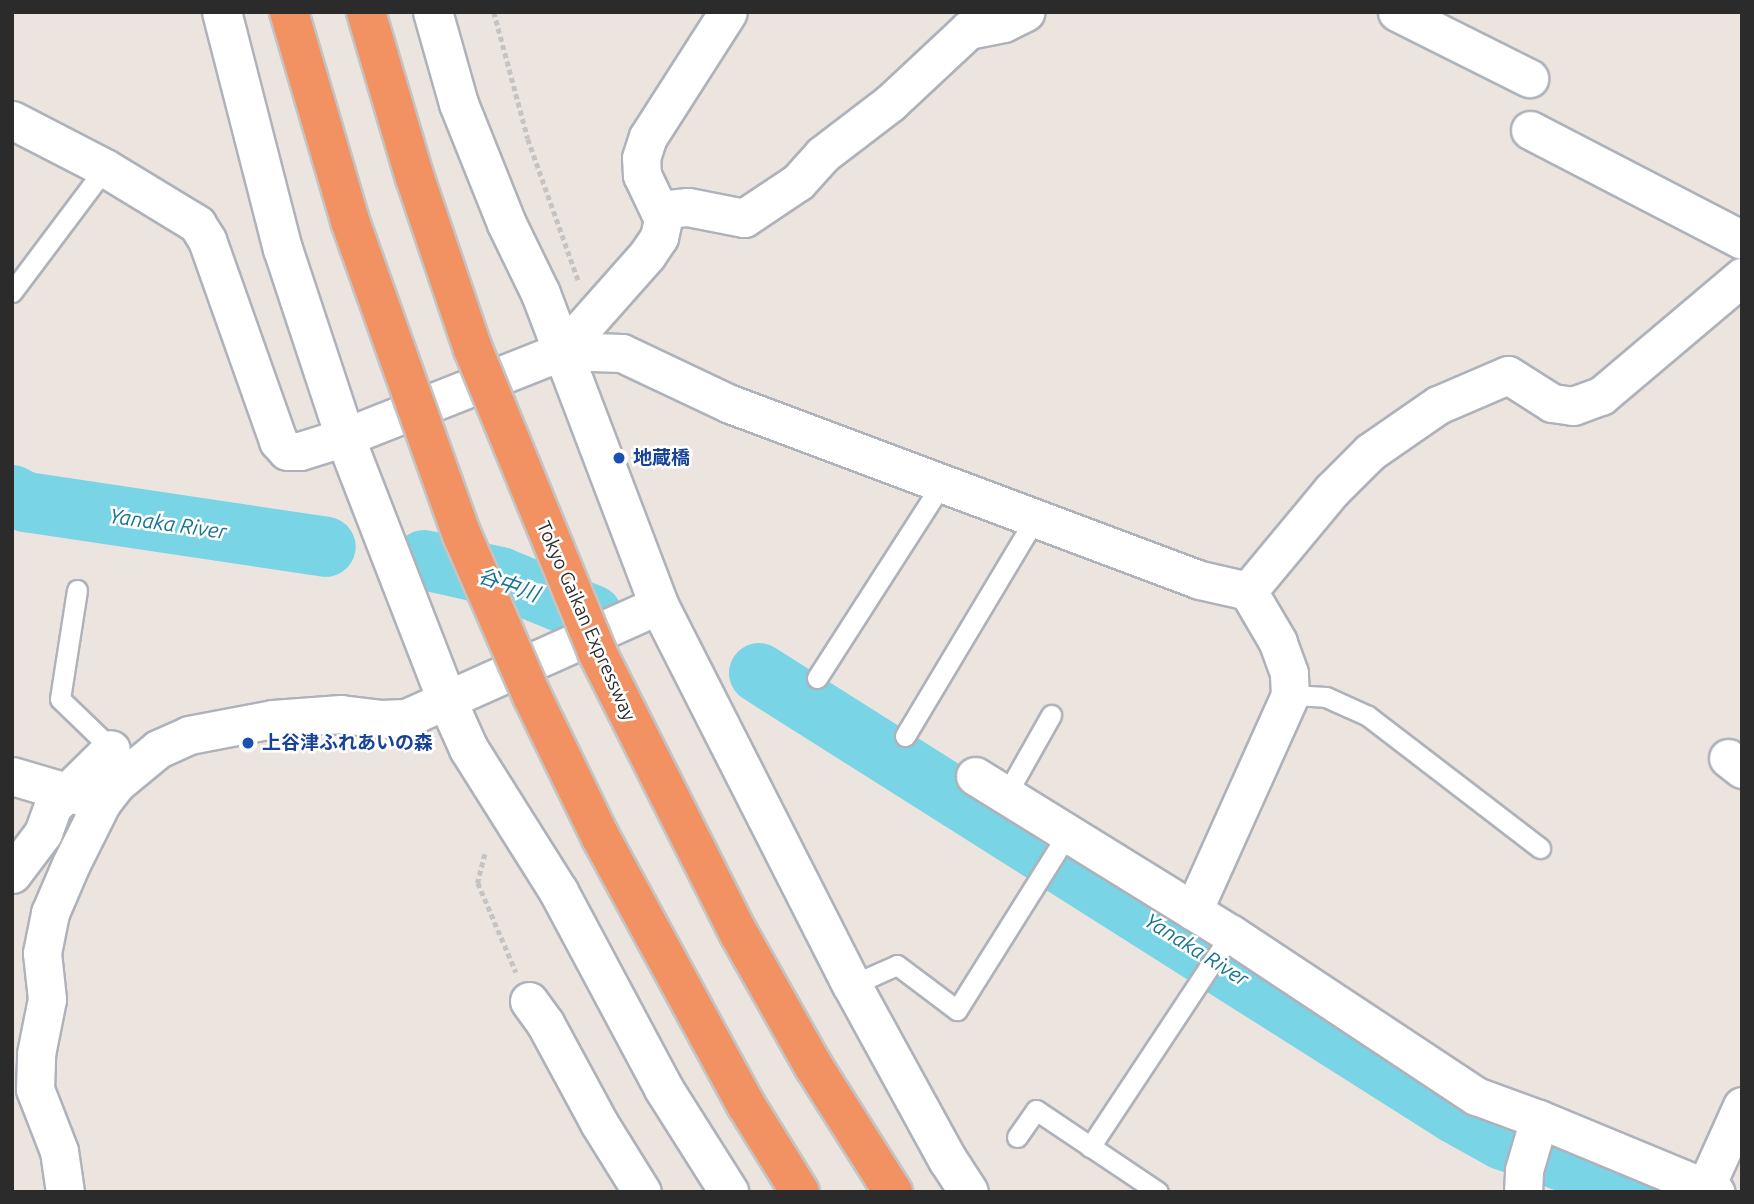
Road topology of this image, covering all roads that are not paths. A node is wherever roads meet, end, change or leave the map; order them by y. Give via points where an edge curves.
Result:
1 (222, 12) edge
2 (289, 12) edge
3 (366, 12) edge
4 (433, 12) edge
5 (728, 12) edge
6 (1026, 12) edge
7 (1397, 12) edge
8 (1529, 78) dead end
9 (12, 120) edge
10 (1530, 130) dead end
11 (105, 168) junction
12 (659, 210) junction
13 (1742, 240) edge
14 (1742, 277) edge
15 (12, 292) edge
16 (562, 351) junction
17 (345, 437) junction
18 (942, 483) junction
19 (1035, 519) junction
20 (77, 590) dead end
21 (1248, 591) junction
22 (659, 605) junction
23 (817, 678) dead end
24 (1290, 695) junction
25 (446, 698) junction
26 (1051, 715) dead end
27 (905, 736) dead end
28 (122, 758) junction
29 (12, 776) edge
30 (975, 776) dead end
31 (66, 791) junction
32 (1006, 795) junction
33 (102, 802) junction
34 (1064, 840) junction
35 (1540, 848) dead end
36 (12, 874) edge
37 (1193, 911) junction
38 (1227, 940) junction
39 (852, 985) junction
40 (529, 1001) road end
41 (1742, 1106) edge
42 (1536, 1126) junction
43 (1017, 1137) dead end
44 (1090, 1147) junction
45 (1523, 1181) edge
46 (1710, 1190) edge
47 (65, 1192) edge
48 (642, 1192) edge
49 (729, 1192) edge
50 (800, 1192) edge
51 (893, 1192) edge
52 (969, 1192) edge
53 (1158, 1192) edge

1 - 17 street via 283,249
2 - 50 highway, bridge via 350,221 407,386 505,634 601,838 673,975
3 - 51 highway, Tokyo Gaikan Expressway, bridge via 415,178 473,349 597,652 739,934 814,1067
4 - 16 street via 459,104
5 - 12 street via 648,137 641,158 642,175
6 - 12 street via 1003,23 968,30 890,103 822,155 798,182 744,218 688,207
7 - 8 street
9 - 11 street
10 - 13 street
11 - 15 lane
11 - 17 street via 197,224 278,441 287,451 300,451
12 - 16 street via 663,219 659,237 647,255
14 - 21 street via 1601,396 1573,406 1552,403 1508,375 1438,405 1370,452 1341,480
16 - 17 street
16 - 18 street via 622,353 730,404
16 - 22 street
17 - 25 street
18 - 19 street
18 - 23 lane
19 - 21 street via 1200,580
19 - 27 lane
20 - 28 lane via 60,699
21 - 24 street via 1278,642 1289,673
22 - 25 street
22 - 39 street
24 - 35 lane via 1326,696 1368,716
24 - 37 street
25 - 28 street via 406,718 341,714 274,719 189,735
25 - 49 street via 469,749 559,892 664,1089
26 - 32 lane
28 - 31 street
28 - 33 street
29 - 31 street
30 - 32 street
31 - 33 street
31 - 36 street via 53,806 43,834
32 - 34 street
33 - 47 street via 50,913 42,953 47,999 36,1055 35,1089 59,1151
34 - 37 street
34 - 39 lane via 957,1010 897,965
37 - 38 street
38 - 42 street via 1476,1096
38 - 44 lane
39 - 52 street
40 - 48 street
41 - 46 street
42 - 45 street
42 - 46 street
43 - 44 lane via 1036,1110
44 - 53 lane

